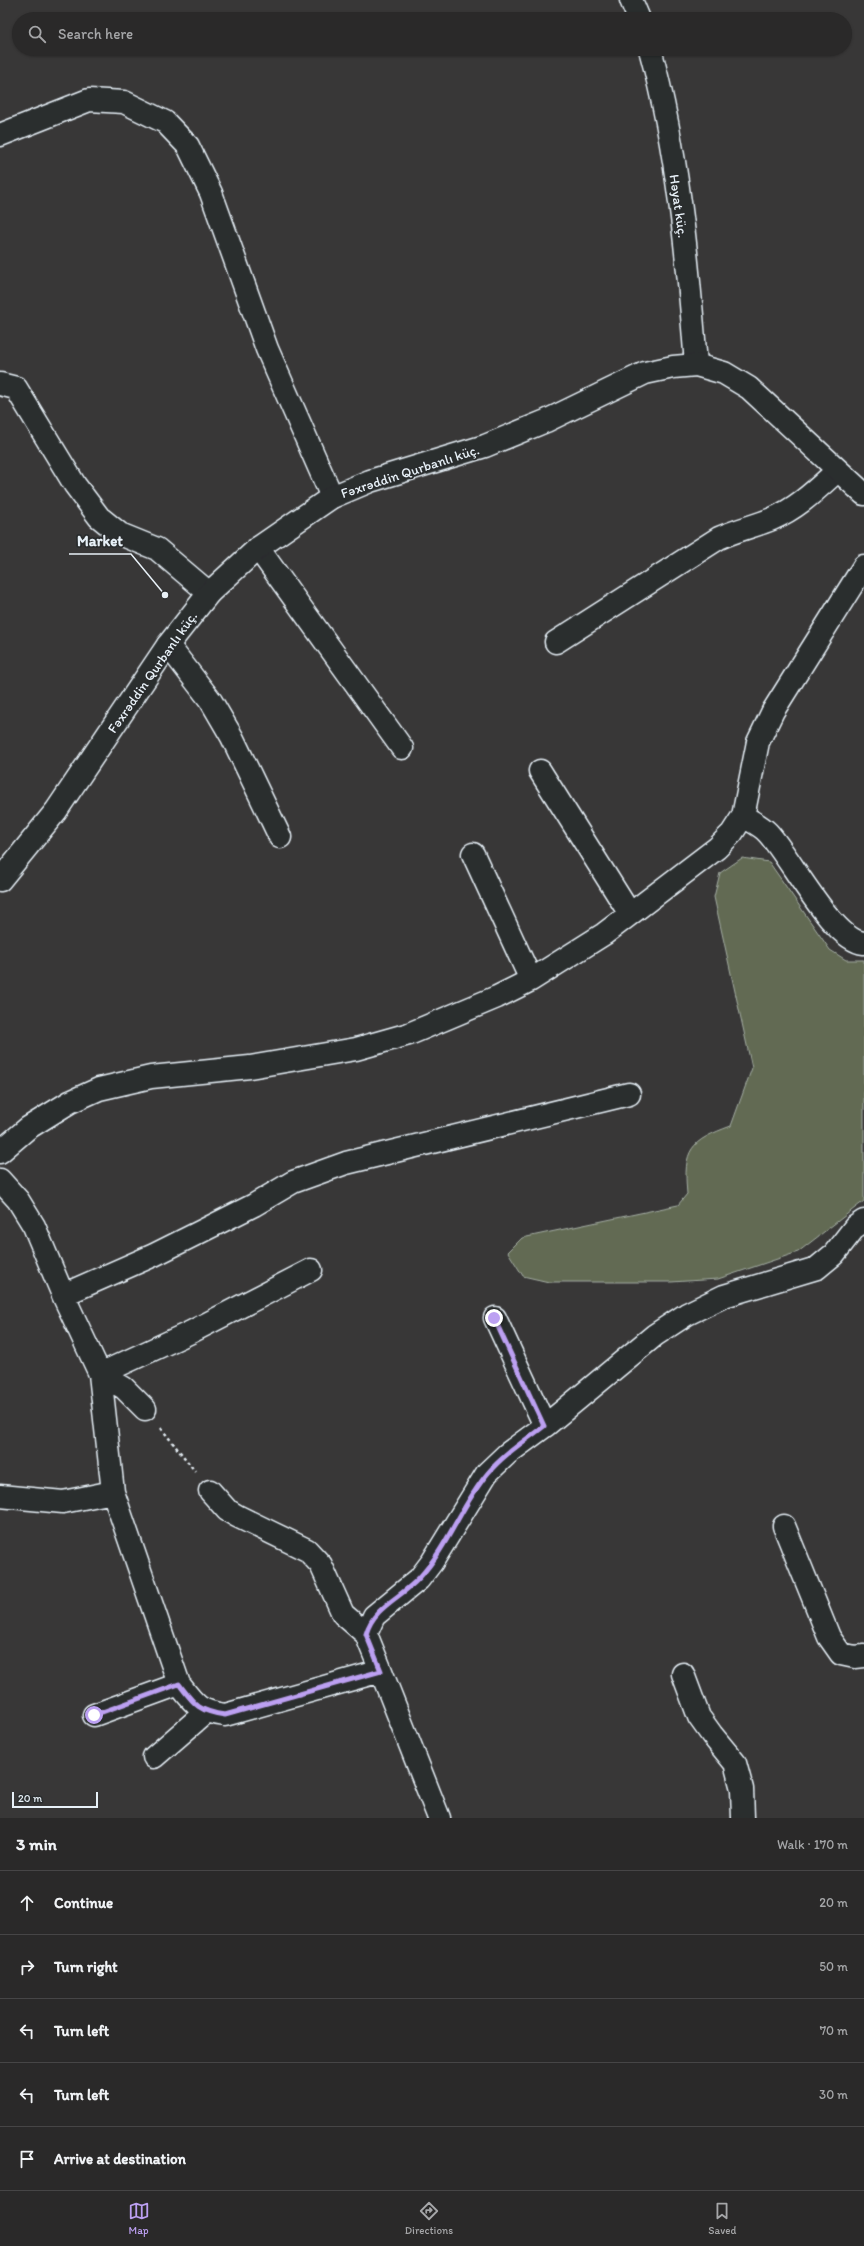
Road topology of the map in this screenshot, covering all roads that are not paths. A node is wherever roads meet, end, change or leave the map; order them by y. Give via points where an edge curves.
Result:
1 (631, 0) edge
2 (636, 12) edge
3 (652, 56) edge
4 (0, 136) edge
5 (696, 365) junction
6 (0, 384) edge
7 (837, 471) junction
8 (864, 494) edge
9 (332, 497) junction
10 (258, 548) junction
11 (864, 566) edge
12 (209, 594) junction
13 (556, 642) dead end
14 (168, 645) junction
15 (402, 748) dead end
16 (540, 771) dead end
17 (743, 816) junction
18 (280, 837) dead end
19 (473, 854) dead end
20 (0, 880) edge
21 (630, 914) junction
22 (864, 943) edge
23 (531, 980) junction
24 (629, 1094) dead end
25 (0, 1152) edge
26 (0, 1180) edge
27 (864, 1221) edge
28 (311, 1270) dead end
29 (63, 1295) junction
30 (494, 1318) dead end
31 (100, 1374) junction
32 (145, 1409) road end
33 (544, 1426) junction
34 (210, 1491) road end
35 (113, 1492) junction
36 (0, 1496) edge
37 (784, 1526) dead end
38 (366, 1634) junction
39 (864, 1656) edge
40 (381, 1671) junction
41 (683, 1674) dead end
42 (179, 1684) junction
43 (206, 1712) junction
44 (94, 1715) dead end
45 (154, 1757) dead end
46 (439, 1818) edge
47 (743, 1818) edge

1 - 2 street
3 - 5 street, Həyat küç. via 683,224
4 - 9 street via 89,100 124,102 165,122 188,146 211,193 267,349
5 - 7 street, Fəxrəddin Qurbanlı küç. via 724,373 749,388 769,404
5 - 9 street, Fəxrəddin Qurbanlı küç. via 673,367 645,374 546,421 485,446 370,481
6 - 12 street via 16,388 75,485 99,517 120,534 157,549
7 - 8 street, Fəxrəddin Qurbanlı küç.
7 - 13 street via 804,502 772,519 719,538
9 - 10 street, Fəxrəddin Qurbanlı küç.
10 - 12 street, Fəxrəddin Qurbanlı küç.
10 - 15 street
11 - 17 street via 773,711 758,742
12 - 14 street, Fəxrəddin Qurbanlı küç.
14 - 18 street via 211,701 232,737
14 - 20 street, Fəxrəddin Qurbanlı küç. via 56,810
16 - 21 street
17 - 21 street via 732,833 717,848
17 - 22 street via 768,832 830,919 848,937
19 - 23 street
21 - 23 street via 604,934
23 - 25 street via 409,1034 356,1049 250,1067 151,1076 99,1089 70,1102 28,1128
24 - 29 street via 339,1166 293,1182 254,1205 154,1255
26 - 29 street via 18,1200 34,1226
27 - 33 street via 855,1227 834,1254 817,1268 724,1296 681,1318 655,1335
28 - 31 street via 191,1332
29 - 31 street
30 - 33 street
31 - 32 street via 124,1388
31 - 35 street
33 - 38 street via 487,1473 432,1562 419,1579 374,1616
34 - 38 street via 227,1510 307,1550 321,1565 343,1614
35 - 36 street via 63,1502
35 - 42 street
37 - 39 street via 829,1637 841,1654
38 - 40 street
40 - 43 street via 225,1715
40 - 46 street
41 - 47 street via 700,1717 735,1762 742,1789
42 - 43 street via 192,1701
42 - 44 street
43 - 45 street

